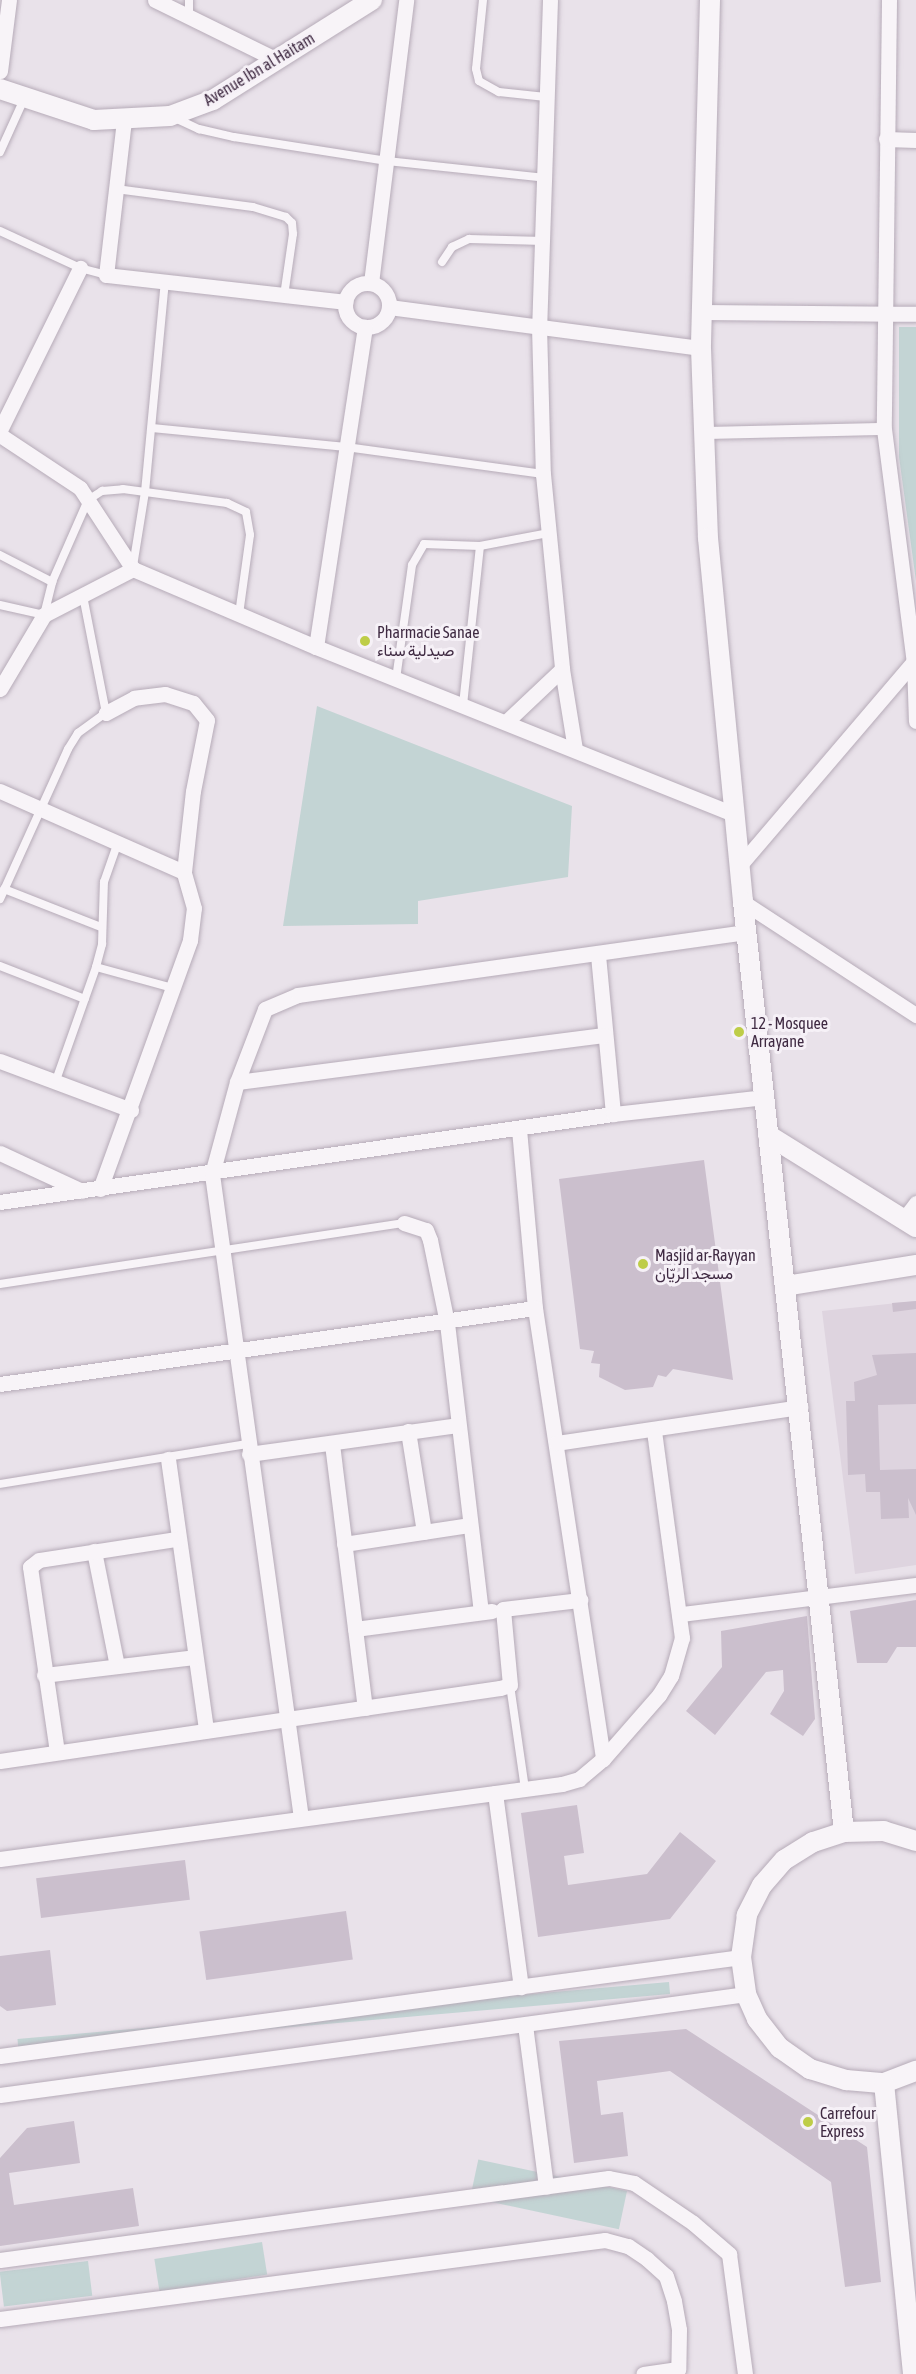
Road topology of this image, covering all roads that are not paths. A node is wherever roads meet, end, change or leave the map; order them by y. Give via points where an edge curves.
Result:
1 (9, 0) edge
2 (155, 0) edge
3 (189, 0) edge
4 (372, 0) edge
5 (406, 0) edge
6 (483, 0) edge
7 (550, 0) edge
8 (710, 0) edge
9 (889, 0) edge
10 (189, 17) junction
11 (277, 60) junction
12 (0, 71) edge
13 (0, 89) edge
14 (546, 97) junction
15 (25, 98) junction
16 (170, 116) junction
17 (124, 120) junction
18 (886, 139) junction
19 (916, 140) edge
20 (0, 152) edge
21 (387, 160) junction
22 (546, 178) junction
23 (116, 189) junction
24 (0, 231) edge
25 (544, 241) junction
26 (442, 262) dead end
27 (80, 268) junction
28 (105, 275) junction
29 (165, 281) junction
30 (371, 283) junction
31 (284, 296) junction
32 (345, 302) junction
33 (389, 307) junction
34 (702, 312) junction
35 (916, 314) edge
36 (884, 315) junction
37 (539, 326) junction
38 (365, 327) junction
39 (700, 348) junction
40 (152, 428) junction
41 (884, 429) junction
42 (0, 430) edge
43 (702, 433) junction
44 (0, 435) edge
45 (346, 447) junction
46 (543, 474) junction
47 (145, 492) junction
48 (88, 500) junction
49 (548, 533) junction
50 (480, 546) junction
51 (0, 555) edge
52 (133, 569) junction
53 (52, 582) junction
54 (83, 596) junction
55 (0, 605) edge
56 (239, 614) junction
57 (44, 615) junction
58 (316, 647) junction
59 (915, 662) edge
60 (562, 669) junction
61 (396, 679) junction
62 (0, 689) edge
63 (463, 705) junction
64 (105, 713) junction
65 (916, 721) edge
66 (506, 722) junction
67 (575, 749) junction
68 (0, 791) edge
69 (42, 807) junction
70 (735, 815) junction
71 (118, 842) junction
72 (740, 865) junction
73 (184, 872) junction
74 (4, 889) junction
75 (0, 899) edge
76 (743, 902) junction
77 (101, 927) junction
78 (746, 932) junction
79 (598, 955) junction
80 (0, 966) edge
81 (96, 967) junction
82 (176, 989) junction
83 (85, 999) junction
84 (916, 1015) edge
85 (604, 1035) junction
86 (0, 1061) edge
87 (237, 1082) junction
88 (55, 1083) junction
89 (764, 1097) junction
90 (131, 1110) junction
91 (613, 1114) junction
92 (519, 1129) junction
93 (768, 1134) junction
94 (0, 1153) edge
95 (212, 1174) junction
96 (100, 1189) junction
97 (82, 1191) junction
98 (0, 1202) edge
99 (916, 1203) edge
100 (404, 1223) joint
101 (910, 1223) edge
102 (220, 1252) junction
103 (916, 1265) edge
104 (0, 1284) edge
105 (785, 1286) junction
106 (535, 1308) junction
107 (447, 1323) junction
108 (237, 1353) junction
109 (0, 1384) edge
110 (800, 1407) junction
111 (457, 1425) junction
112 (408, 1431) junction
113 (654, 1431) junction
114 (556, 1443) junction
115 (332, 1444) junction
116 (249, 1449) junction
117 (168, 1459) junction
118 (0, 1484) edge
119 (469, 1525) junction
120 (424, 1532) junction
121 (177, 1539) junction
122 (344, 1544) junction
123 (94, 1551) junction
124 (916, 1584) edge
125 (821, 1597) junction
126 (580, 1600) junction
127 (503, 1609) junction
128 (482, 1612) junction
129 (682, 1614) junction
130 (355, 1629) junction
131 (195, 1656) junction
132 (117, 1666) junction
133 (44, 1675) junction
134 (510, 1685) junction
135 (365, 1708) junction
136 (288, 1718) junction
137 (206, 1730) junction
138 (57, 1752) junction
139 (603, 1759) junction
140 (0, 1761) edge
141 (525, 1789) junction
142 (495, 1793) junction
143 (301, 1818) junction
144 (844, 1832) junction
145 (916, 1841) edge
146 (0, 1859) edge
147 (741, 1957) junction
148 (521, 1987) junction
149 (746, 1994) junction
150 (525, 2025) junction
151 (0, 2056) edge
152 (916, 2071) edge
153 (884, 2083) junction
154 (0, 2095) edge
155 (546, 2187) junction
156 (0, 2260) edge
157 (0, 2319) edge
158 (643, 2374) edge
159 (745, 2374) edge
160 (913, 2374) edge

1 - 12 street
2 - 10 street
3 - 10 lane
4 - 11 street, Avenue Ibn al Haitam
5 - 21 street
6 - 14 lane via 476,69 479,81 499,92
7 - 14 street
8 - 34 street
9 - 18 street
10 - 11 street
11 - 16 street, Avenue Ibn al Haitam via 213,100
13 - 15 street, Avenue Ibn al Haitam
14 - 22 street
15 - 17 street, Avenue Ibn al Haitam via 94,120
15 - 20 lane
16 - 17 street, Avenue Ibn al Haitam
16 - 21 lane via 225,135
17 - 23 street
18 - 19 street
18 - 36 street
21 - 22 lane
21 - 30 street
22 - 25 street
23 - 28 street
23 - 31 lane via 253,207 286,217 292,223 293,234
24 - 27 lane
25 - 26 lane via 469,239 452,247
25 - 37 street
27 - 28 lane
27 - 42 street
28 - 29 street
29 - 31 street
29 - 40 lane
30 - 32 street via 359,284
30 - 33 street via 385,292
31 - 32 street
32 - 38 street via 354,323
33 - 37 street
33 - 38 street via 381,322
34 - 36 street
34 - 39 street
35 - 36 street
36 - 41 street
37 - 39 street
37 - 46 street
38 - 45 street
39 - 43 street
40 - 45 lane
40 - 47 lane
41 - 43 street
41 - 59 street
43 - 70 street
44 - 48 street via 69,478
45 - 46 lane
45 - 58 street
46 - 49 street
47 - 48 lane via 112,489
47 - 52 lane
47 - 56 lane via 227,502 246,512 250,535
48 - 52 street
48 - 53 lane
49 - 50 lane
49 - 60 street
50 - 61 lane via 434,542 424,544 416,552
50 - 63 lane
51 - 53 lane
52 - 54 street
52 - 56 street
53 - 57 lane
54 - 57 street
54 - 64 lane
55 - 57 lane
56 - 58 street
57 - 62 street
58 - 61 street
59 - 65 street
59 - 72 street
60 - 66 street
60 - 67 street
61 - 63 street
63 - 66 street
64 - 69 lane via 78,733
64 - 73 street via 151,694 178,697 206,714
66 - 67 street
67 - 70 street
68 - 69 street
69 - 71 street
69 - 74 lane
70 - 72 street
71 - 73 street
71 - 77 lane via 104,882
72 - 76 street
73 - 82 street via 194,908 193,927
74 - 75 lane
74 - 77 lane
76 - 78 street
76 - 84 street
77 - 81 lane
78 - 79 street
78 - 89 street
79 - 85 street
79 - 87 street via 283,999 265,1009
80 - 83 lane
81 - 82 lane
81 - 83 lane
82 - 90 street
83 - 88 lane
85 - 87 street
85 - 91 street
86 - 88 street
87 - 95 street
88 - 90 street
89 - 91 street
89 - 93 street
90 - 96 street
91 - 92 street
92 - 95 street
92 - 106 street
93 - 101 street
93 - 105 street
94 - 97 street
95 - 96 street
95 - 102 street
96 - 97 street
97 - 98 street
99 - 101 street
100 - 102 lane
100 - 107 street via 426,1230
102 - 104 lane
102 - 108 street
103 - 105 street
105 - 110 street
106 - 107 street
106 - 114 street
107 - 108 street
107 - 111 street
108 - 109 street
108 - 116 street
110 - 113 street
110 - 125 street
111 - 112 street
111 - 119 street
112 - 115 street
112 - 120 street
113 - 114 street
113 - 129 street
114 - 126 street
115 - 116 street
115 - 122 street
116 - 117 lane
116 - 136 street
117 - 118 lane
117 - 121 street
119 - 120 street
119 - 128 street
120 - 122 street
121 - 123 street
121 - 131 street
122 - 130 street
123 - 132 street
123 - 133 street via 39,1560 30,1567
124 - 125 street
125 - 129 street
125 - 144 street
126 - 127 street
126 - 139 street
127 - 128 street
127 - 134 street
128 - 130 street
129 - 139 street via 682,1638 671,1676
130 - 135 street
131 - 132 street
131 - 137 street
132 - 133 street
133 - 138 street
134 - 135 street
134 - 141 lane
135 - 136 street
136 - 137 street
136 - 143 street
137 - 138 street
138 - 140 street
139 - 141 street via 579,1779
141 - 142 street
142 - 143 street
142 - 148 street
143 - 146 street
144 - 145 street via 884,1831
144 - 147 street via 813,1842 784,1860 762,1885 747,1915
147 - 148 street
147 - 149 street
148 - 151 street
149 - 150 street
149 - 153 street via 757,2019 780,2048 810,2069 846,2080
150 - 154 street
150 - 155 street
152 - 153 street
153 - 160 street
155 - 156 street
155 - 159 street via 609,2178 634,2183 714,2239 729,2254
157 - 158 street via 605,2240 628,2246 647,2259 666,2276 674,2301 679,2330 678,2369

